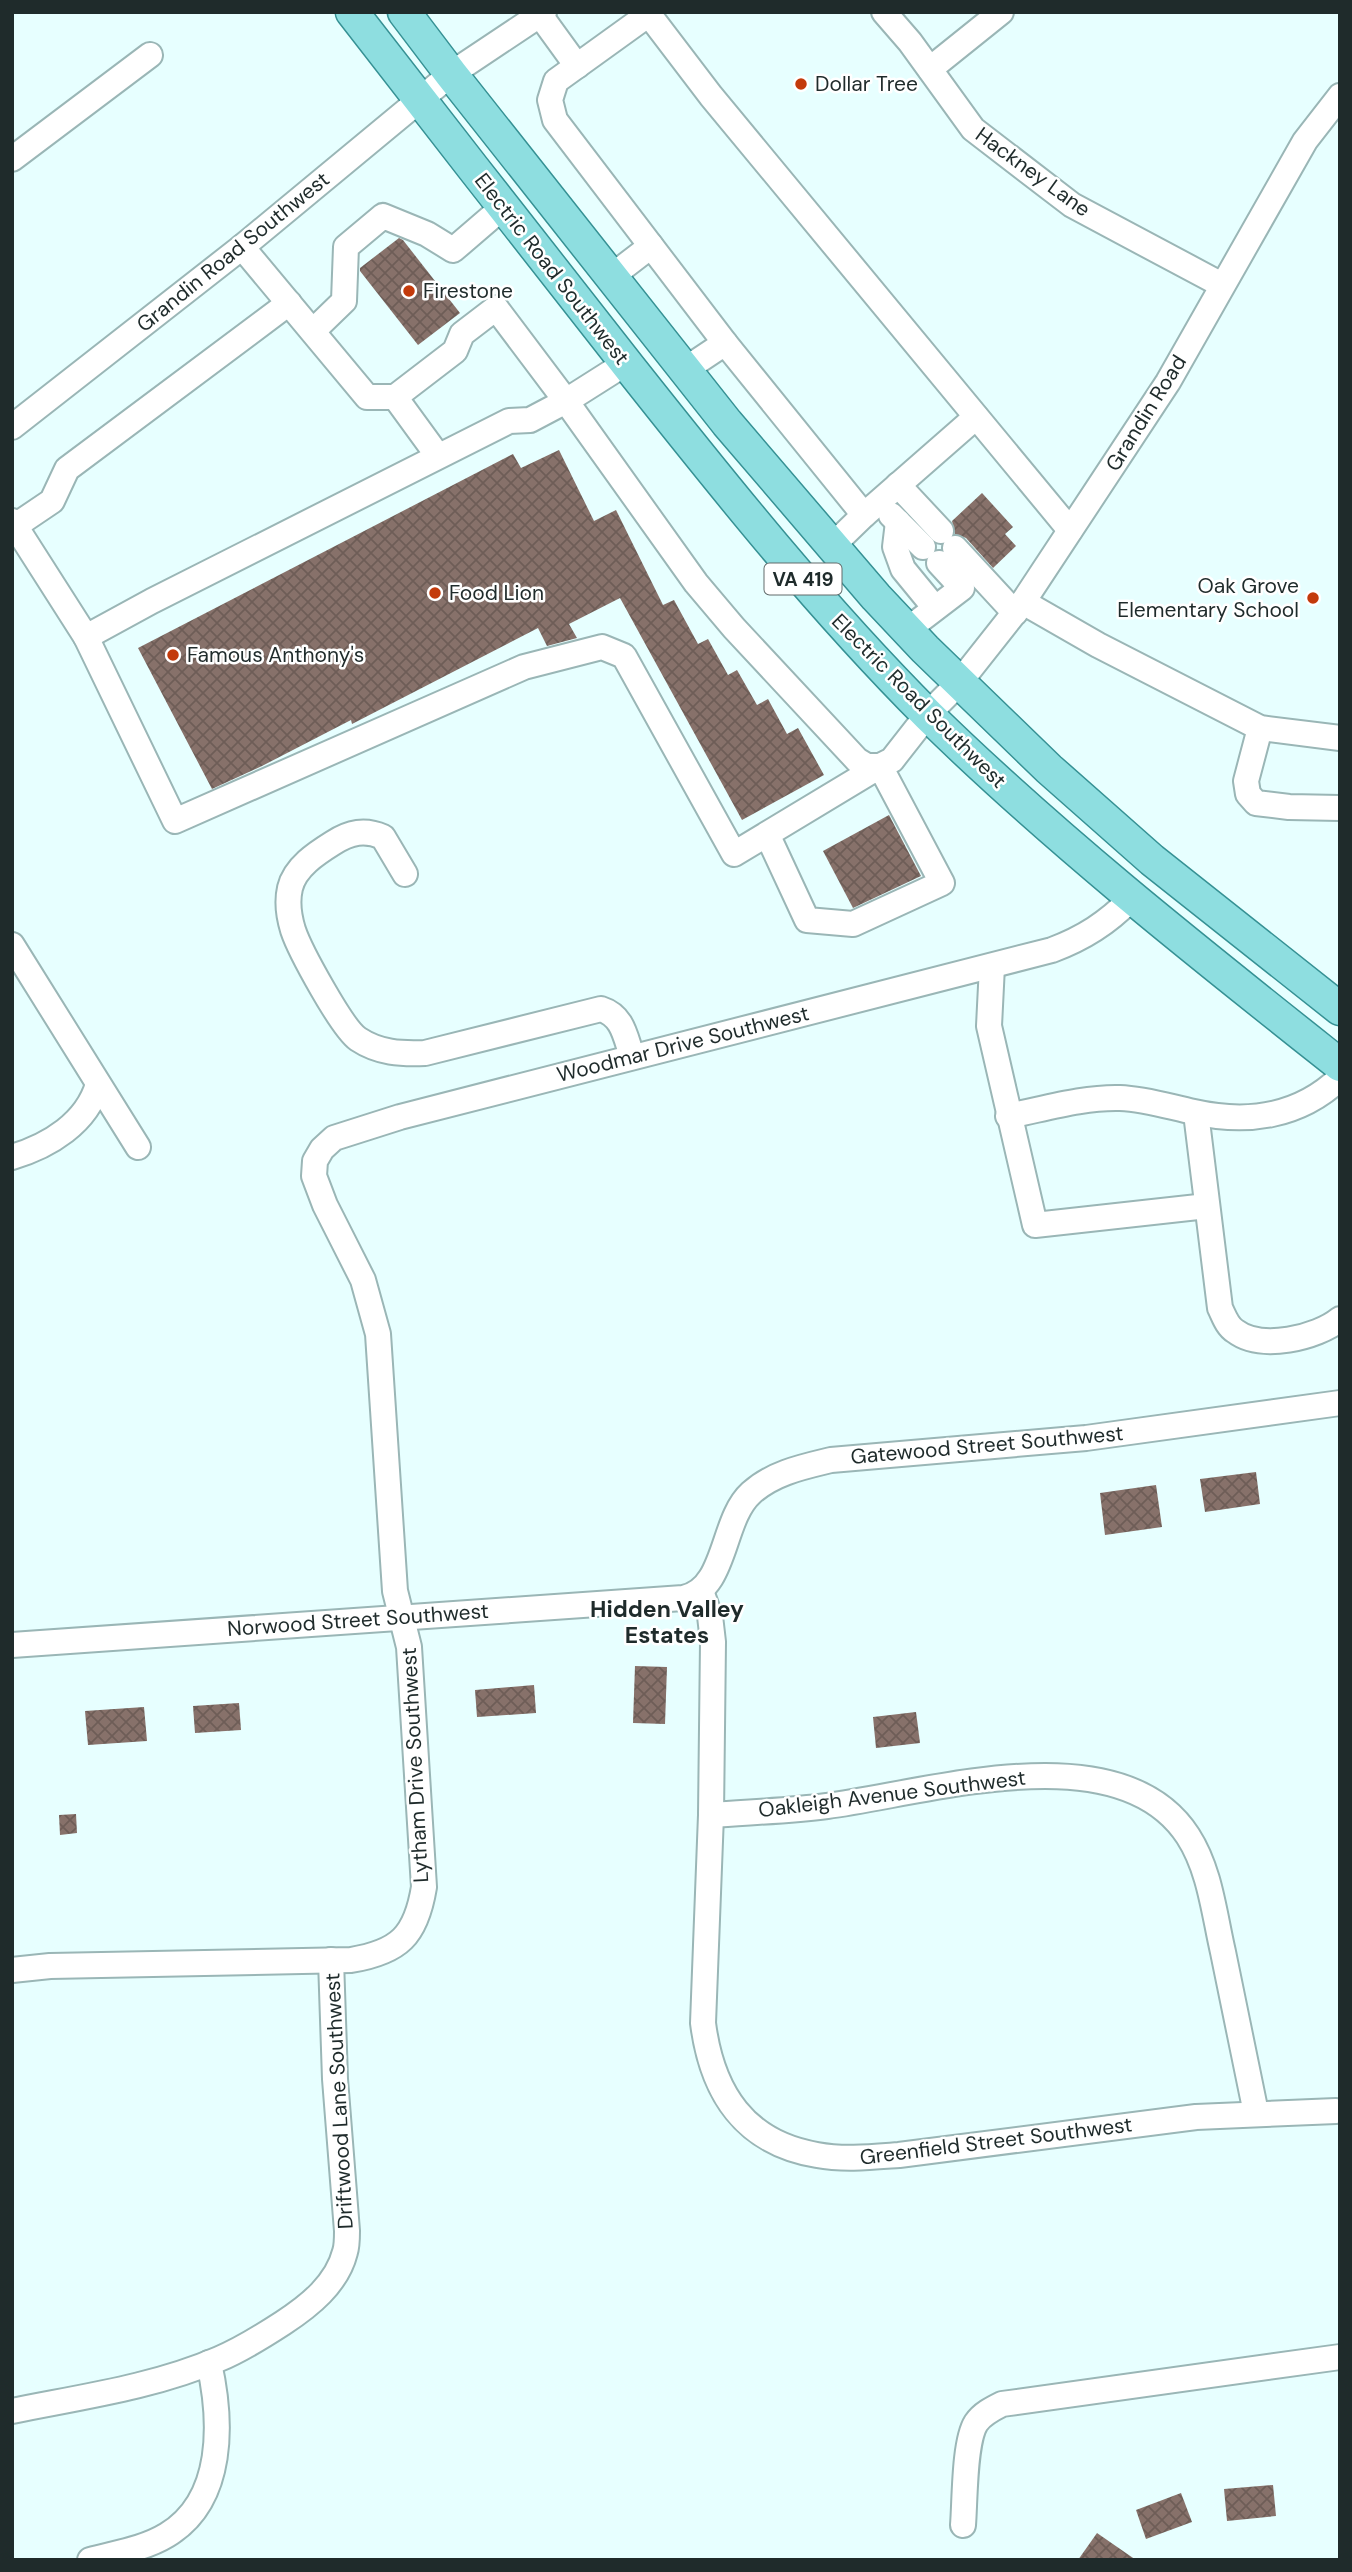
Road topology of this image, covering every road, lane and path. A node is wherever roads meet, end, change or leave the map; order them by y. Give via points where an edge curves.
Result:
1 (352, 12) edge
2 (404, 12) edge
3 (884, 12) edge
4 (1001, 12) edge
5 (542, 13) edge
6 (648, 13) edge
7 (150, 55) dead end
8 (577, 66) junction
9 (930, 69) junction
10 (451, 74) junction
11 (1340, 96) edge
12 (419, 100) junction
13 (12, 159) edge
14 (503, 207) junction
15 (651, 246) junction
16 (242, 247) junction
17 (612, 275) junction
18 (1222, 285) junction
19 (289, 303) junction
20 (313, 331) junction
21 (725, 343) junction
22 (626, 363) junction
23 (686, 369) junction
24 (395, 397) junction
25 (566, 401) junction
26 (976, 417) junction
27 (12, 427) edge
28 (438, 456) junction
29 (898, 485) junction
30 (871, 509) junction
31 (898, 522) junction
32 (14, 523) edge
33 (1070, 530) junction
34 (831, 547) junction
35 (939, 547) junction
36 (971, 580) junction
37 (1019, 607) junction
38 (935, 608) junction
39 (907, 630) junction
40 (86, 637) junction
41 (959, 683) junction
42 (928, 714) junction
43 (1260, 728) junction
44 (1340, 738) edge
45 (880, 766) junction
46 (1340, 808) edge
47 (767, 834) junction
48 (405, 874) dead end
49 (1131, 899) junction
50 (12, 946) edge
51 (992, 965) junction
52 (1340, 1009) edge
53 (632, 1056) junction
54 (1340, 1065) edge
55 (1340, 1079) edge
56 (97, 1084) junction
57 (1196, 1113) junction
58 (1008, 1116) junction
59 (138, 1147) dead end
60 (12, 1157) edge
61 (1207, 1206) junction
62 (343, 1240) joint
63 (1340, 1319) edge
64 (1340, 1403) edge
65 (701, 1591) junction
66 (401, 1617) junction
67 (12, 1645) edge
68 (711, 1815) junction
69 (331, 1960) junction
70 (12, 1970) edge
71 (1336, 2110) dead end
72 (1256, 2113) junction
73 (1340, 2357) edge
74 (209, 2363) junction
75 (12, 2411) edge
76 (963, 2525) dead end
77 (90, 2560) edge

1 - 12 main road, Electric Road Southwest / VA 419
2 - 10 main road, Electric Road Southwest / VA 419
3 - 9 street, Hackney Lane
4 - 9 street
5 - 8 street
5 - 10 street, Grandin Road Southwest
6 - 8 street
6 - 26 street
7 - 13 street
8 - 15 street via 556,81 550,100 555,120
9 - 18 street, Hackney Lane via 973,129 1072,205
10 - 12 street, Grandin Road Southwest
10 - 17 main road, Electric Road Southwest / VA 419
11 - 18 street, Grandin Road via 1305,141
12 - 14 main road, Electric Road Southwest / VA 419
12 - 16 street, Grandin Road Southwest
14 - 20 street via 453,250 383,216 346,247 344,301
14 - 22 main road, Electric Road Southwest / VA 419
15 - 17 street
15 - 21 street
16 - 19 street
16 - 27 street, Grandin Road Southwest
17 - 23 main road, Electric Road Southwest / VA 419
18 - 33 street, Grandin Road via 1168,382
19 - 20 street
19 - 32 street via 67,469 52,501
20 - 24 street via 367,397
21 - 23 street
21 - 30 street
22 - 25 street
22 - 42 main road, Electric Road Southwest / VA 419 via 827,608
23 - 34 main road, Electric Road Southwest / VA 419
24 - 25 street via 455,351 462,334 496,308
24 - 28 street
25 - 28 street via 530,420 509,421
25 - 45 street via 670,548 734,628 857,760
26 - 29 street
26 - 33 street
28 - 40 street
29 - 30 street
29 - 35 street
30 - 31 street
30 - 34 street
31 - 35 street
31 - 38 street via 895,547 903,569
32 - 40 street
33 - 37 street, Grandin Road
34 - 39 main road, Electric Road Southwest / VA 419
35 - 36 street
36 - 37 street
36 - 38 street
37 - 41 street, Grandin Road
37 - 43 street
38 - 39 street
39 - 41 main road, Electric Road Southwest / VA 419
40 - 47 street, Grandin Road via 175,821 524,667 602,647 624,656 734,854
41 - 42 street, Grandin Road
41 - 52 main road, Electric Road Southwest / VA 419 via 1152,860
42 - 45 street, Grandin Road via 892,760
42 - 49 main road, Electric Road Southwest / VA 419
43 - 44 street
43 - 46 street via 1246,781 1248,794 1256,803
45 - 47 street, Grandin Road
45 - 47 street via 942,883 853,924 807,920
48 - 53 street via 383,837 362,832 347,834 318,852 301,867 290,887 293,931 350,1033 383,1051 425,1053 601,1009 620,1020
49 - 51 street, Woodmar Drive Southwest via 1081,940
49 - 54 main road, Electric Road Southwest / VA 419
50 - 56 street
51 - 53 street, Woodmar Drive Southwest
51 - 58 street via 989,1026
53 - 62 street, Woodmar Drive Southwest via 400,1116 334,1138 315,1161 314,1176
55 - 57 street via 1283,1113 1228,1118
56 - 59 street
56 - 60 street via 83,1115 60,1135
57 - 58 street via 1120,1098 1091,1099
57 - 61 street
58 - 61 street via 1035,1225
61 - 63 street via 1220,1308 1235,1331 1269,1341 1311,1336
62 - 66 street, Lytham Drive Southwest via 363,1280 378,1334 394,1591
64 - 65 street, Gatewood Street Southwest via 1086,1438 831,1460 796,1468 768,1480 741,1504 712,1579
65 - 66 street, Norwood Street Southwest via 683,1598
65 - 68 street, Greenfield Street Southwest via 713,1642
66 - 67 street, Norwood Street Southwest
66 - 69 street, Lytham Drive Southwest via 409,1647 419,1783 424,1887 420,1909 403,1940 387,1951
68 - 72 street, Oakleigh Avenue Southwest via 826,1806 1019,1776 1087,1779 1128,1788 1153,1801 1189,1836 1208,1880
68 - 72 street, Greenfield Street Southwest via 703,2023 706,2050 728,2100 745,2122 768,2139 819,2156 853,2158
69 - 70 street, Lytham Drive Southwest
69 - 74 street, Driftwood Lane Southwest via 345,2252 338,2270 303,2310 260,2339
71 - 72 street, Greenfield Street Southwest
73 - 76 street via 1002,2404 976,2422 970,2437
74 - 75 street, Driftwood Lane Southwest via 133,2386
74 - 77 street via 218,2429 214,2461 196,2507 167,2535

